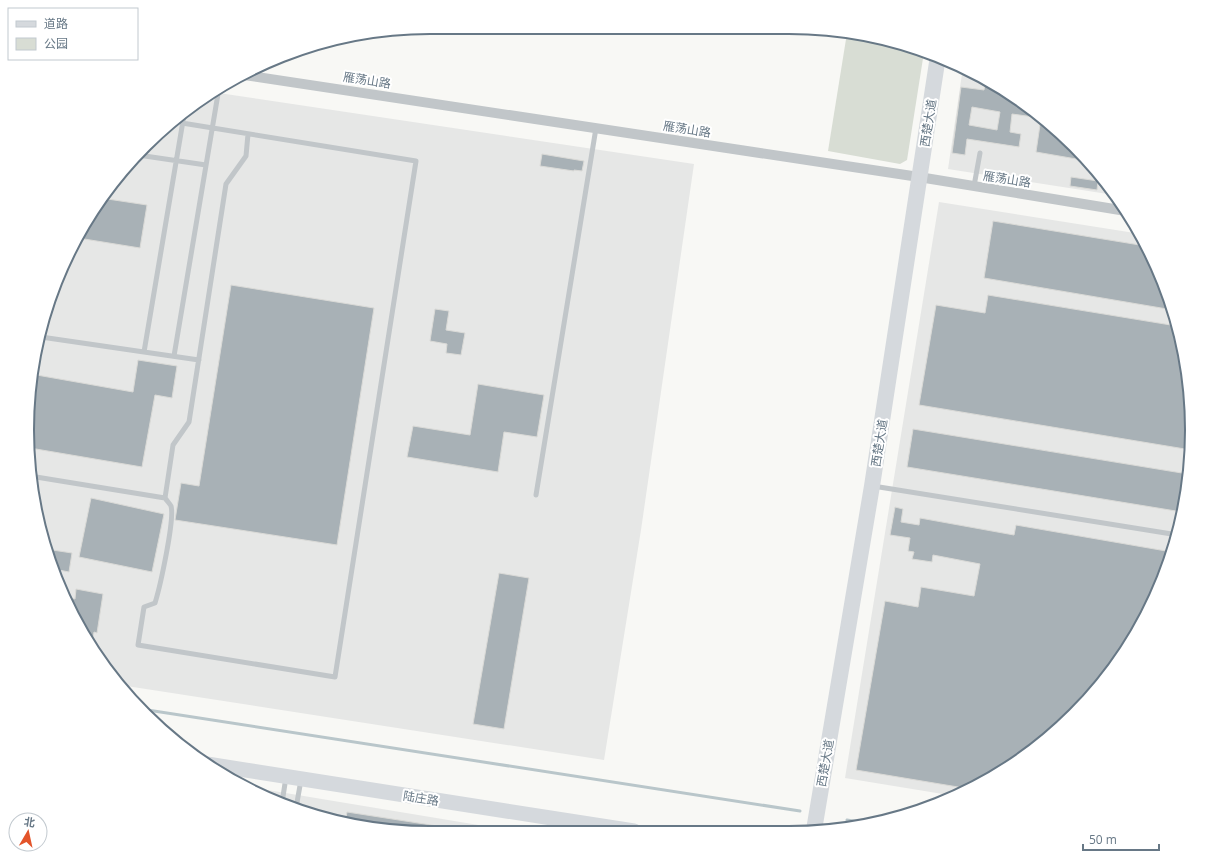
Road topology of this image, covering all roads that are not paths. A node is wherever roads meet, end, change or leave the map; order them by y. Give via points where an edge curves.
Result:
1 (937, 63) edge
2 (253, 76) edge
3 (218, 96) edge
4 (182, 123) joint
5 (212, 128) junction
6 (596, 128) junction
7 (248, 134) junction
8 (980, 153) dead end
9 (145, 155) edge
10 (176, 161) junction
11 (206, 165) junction
12 (920, 177) junction
13 (974, 186) junction
14 (1118, 210) edge
15 (45, 338) edge
16 (144, 352) junction
17 (174, 356) junction
18 (199, 360) junction
19 (37, 477) edge
20 (872, 486) junction
21 (536, 495) dead end
22 (165, 498) junction
23 (1171, 534) edge
24 (222, 766) edge
25 (294, 778) junction
26 (284, 798) edge
27 (296, 802) edge
28 (815, 825) edge
29 (602, 826) edge

1 - 12 main road, 西楚大道
2 - 6 street, 雁荡山路
3 - 5 lane
4 - 5 lane
4 - 10 lane
5 - 7 lane
5 - 11 lane
6 - 12 street, 雁荡山路
6 - 21 lane
7 - 18 lane via 246,156 226,184
7 - 22 lane via 416,161 335,677 138,645 144,608 155,603 160,589 170,528 171,506
8 - 13 lane
9 - 10 lane
10 - 11 lane
10 - 16 lane
11 - 17 lane
12 - 13 street, 雁荡山路
12 - 20 main road, 西楚大道
13 - 14 street, 雁荡山路
15 - 16 lane
16 - 17 lane
17 - 18 lane
18 - 22 lane via 189,422 173,445
19 - 22 lane
20 - 23 lane
20 - 28 main road, 西楚大道
24 - 25 street, 陆庄路
25 - 26 lane
25 - 27 lane
25 - 29 street, 陆庄路

